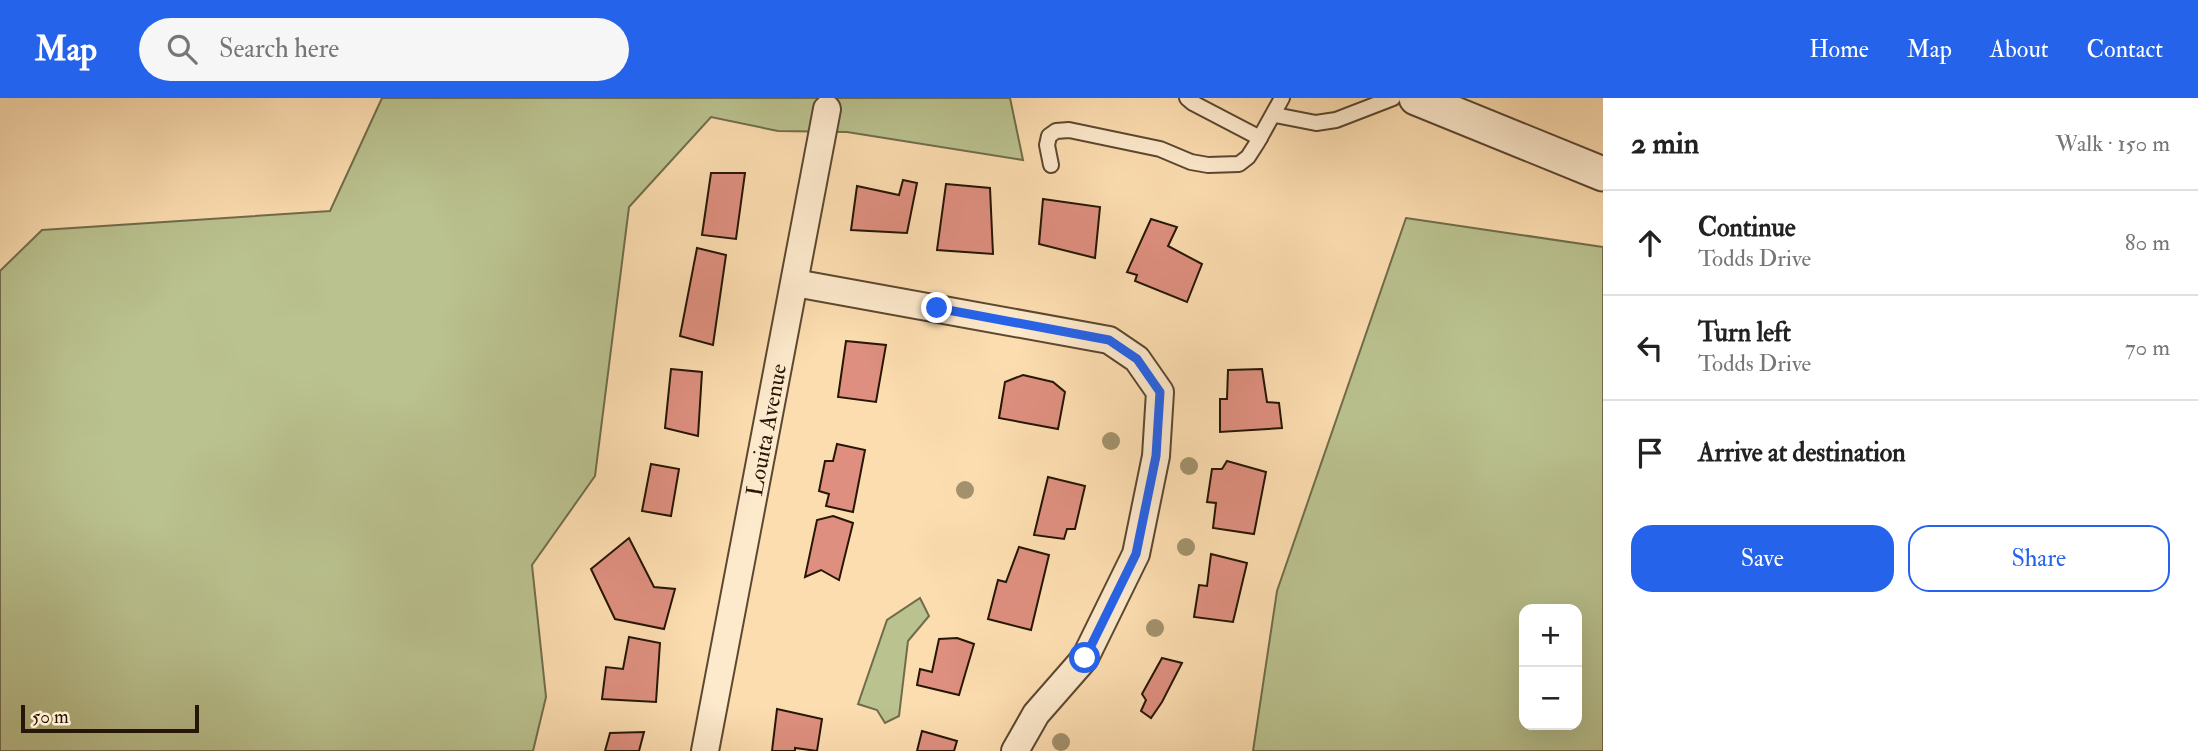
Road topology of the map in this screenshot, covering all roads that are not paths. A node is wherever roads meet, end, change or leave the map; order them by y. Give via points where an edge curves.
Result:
1 (1187, 98) edge
2 (1282, 98) edge
3 (1393, 98) edge
4 (1416, 98) edge
5 (827, 109) dead end
6 (1275, 115) junction
7 (1260, 138) junction
8 (1051, 165) dead end
9 (1603, 174) edge
10 (795, 283) junction
11 (705, 751) edge
12 (1015, 751) edge

1 - 7 lane
2 - 6 lane
3 - 6 lane via 1316,123
4 - 9 street
5 - 10 street, Louita Avenue
6 - 7 lane
7 - 8 lane via 1240,164 1208,165 1160,149 1056,131 1047,145
10 - 11 street, Louita Avenue
10 - 12 street via 1109,340 1137,359 1160,392 1156,456 1136,554 1085,658 1036,714

